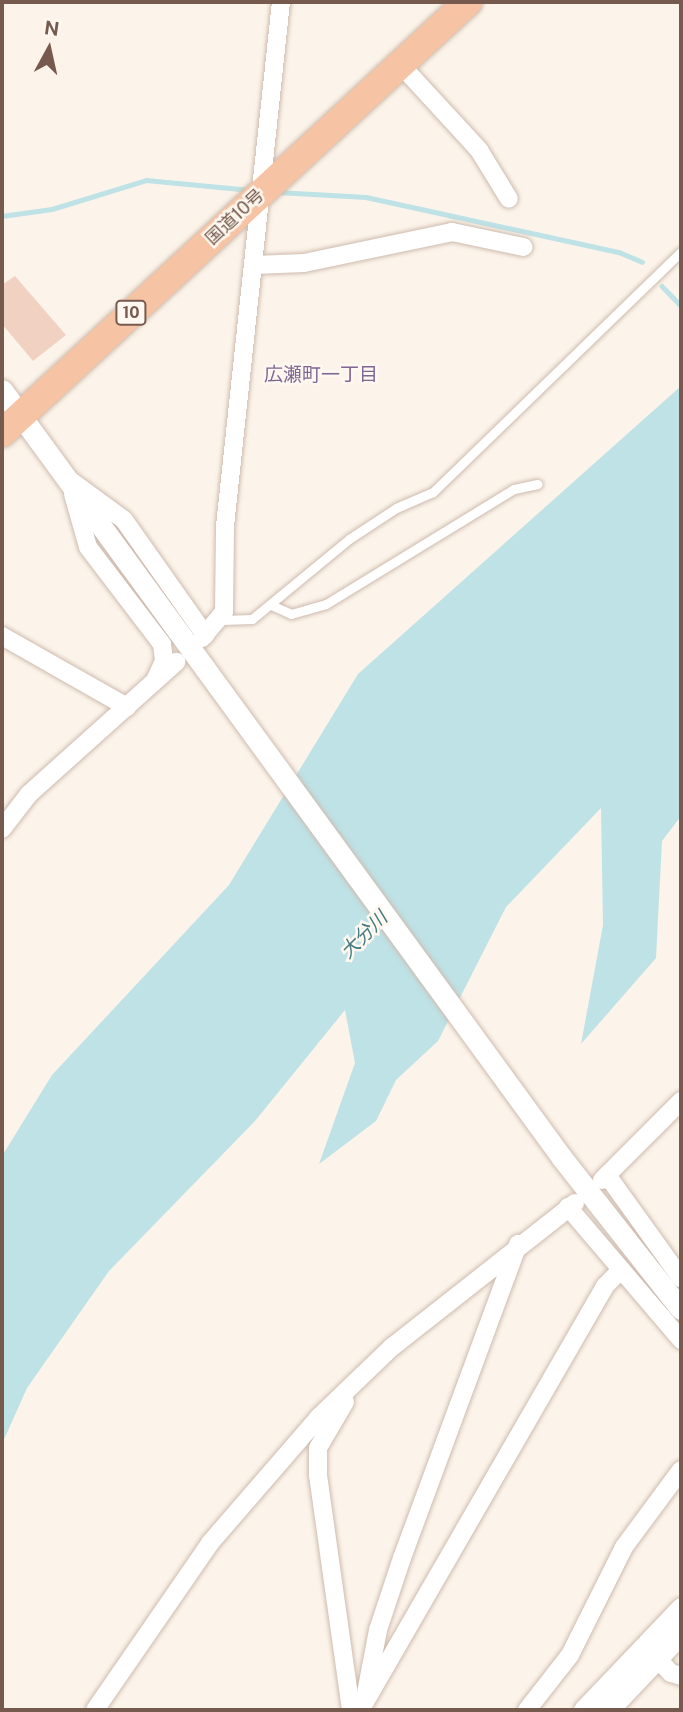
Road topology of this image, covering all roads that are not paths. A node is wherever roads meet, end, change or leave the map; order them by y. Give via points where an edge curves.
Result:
1 (281, 2) edge
2 (468, 2) edge
3 (400, 64) junction
4 (262, 189) junction
5 (509, 199) dead end
6 (523, 247) dead end
7 (681, 251) edge
8 (255, 265) junction
9 (2, 390) edge
10 (11, 424) edge
11 (68, 479) junction
12 (537, 484) dead end
13 (271, 605) junction
14 (222, 620) junction
15 (2, 636) edge
16 (176, 662) dead end
17 (152, 683) junction
18 (127, 707) junction
19 (2, 829) edge
20 (681, 1101) edge
21 (518, 1244) junction
22 (621, 1270) junction
23 (681, 1278) edge
24 (681, 1310) edge
25 (681, 1340) edge
26 (350, 1384) junction
27 (681, 1470) edge
28 (681, 1608) edge
29 (681, 1633) edge
30 (651, 1652) junction
31 (681, 1676) edge
32 (360, 1707) edge
33 (94, 1710) edge
34 (527, 1710) edge
35 (584, 1710) edge
36 (608, 1710) edge

1 - 4 street
2 - 3 highway, 国道10号 / 10
3 - 4 highway, 国道10号 / 10
3 - 5 street via 479,150
4 - 8 street
4 - 10 highway, 国道10号 / 10
6 - 8 street via 452,232 304,263
7 - 13 lane via 433,492 396,508 348,539
8 - 14 street via 226,526
9 - 10 street
10 - 11 street
11 - 14 street via 124,520 204,637
11 - 17 street via 88,547 162,644 164,661
11 - 24 street via 555,1147
12 - 13 lane via 514,489 326,604 291,614
13 - 14 lane via 253,619
15 - 18 street
16 - 17 street
17 - 18 street
18 - 19 street via 29,794
20 - 23 street via 605,1177
21 - 22 street via 571,1205
21 - 26 street
21 - 32 street via 382,1618
22 - 25 street
22 - 32 street via 606,1286
26 - 32 street via 326,1429 318,1462
26 - 33 street via 210,1543
27 - 34 street via 624,1547 570,1655
28 - 30 street
29 - 30 street
30 - 31 street
30 - 35 street
30 - 36 street

